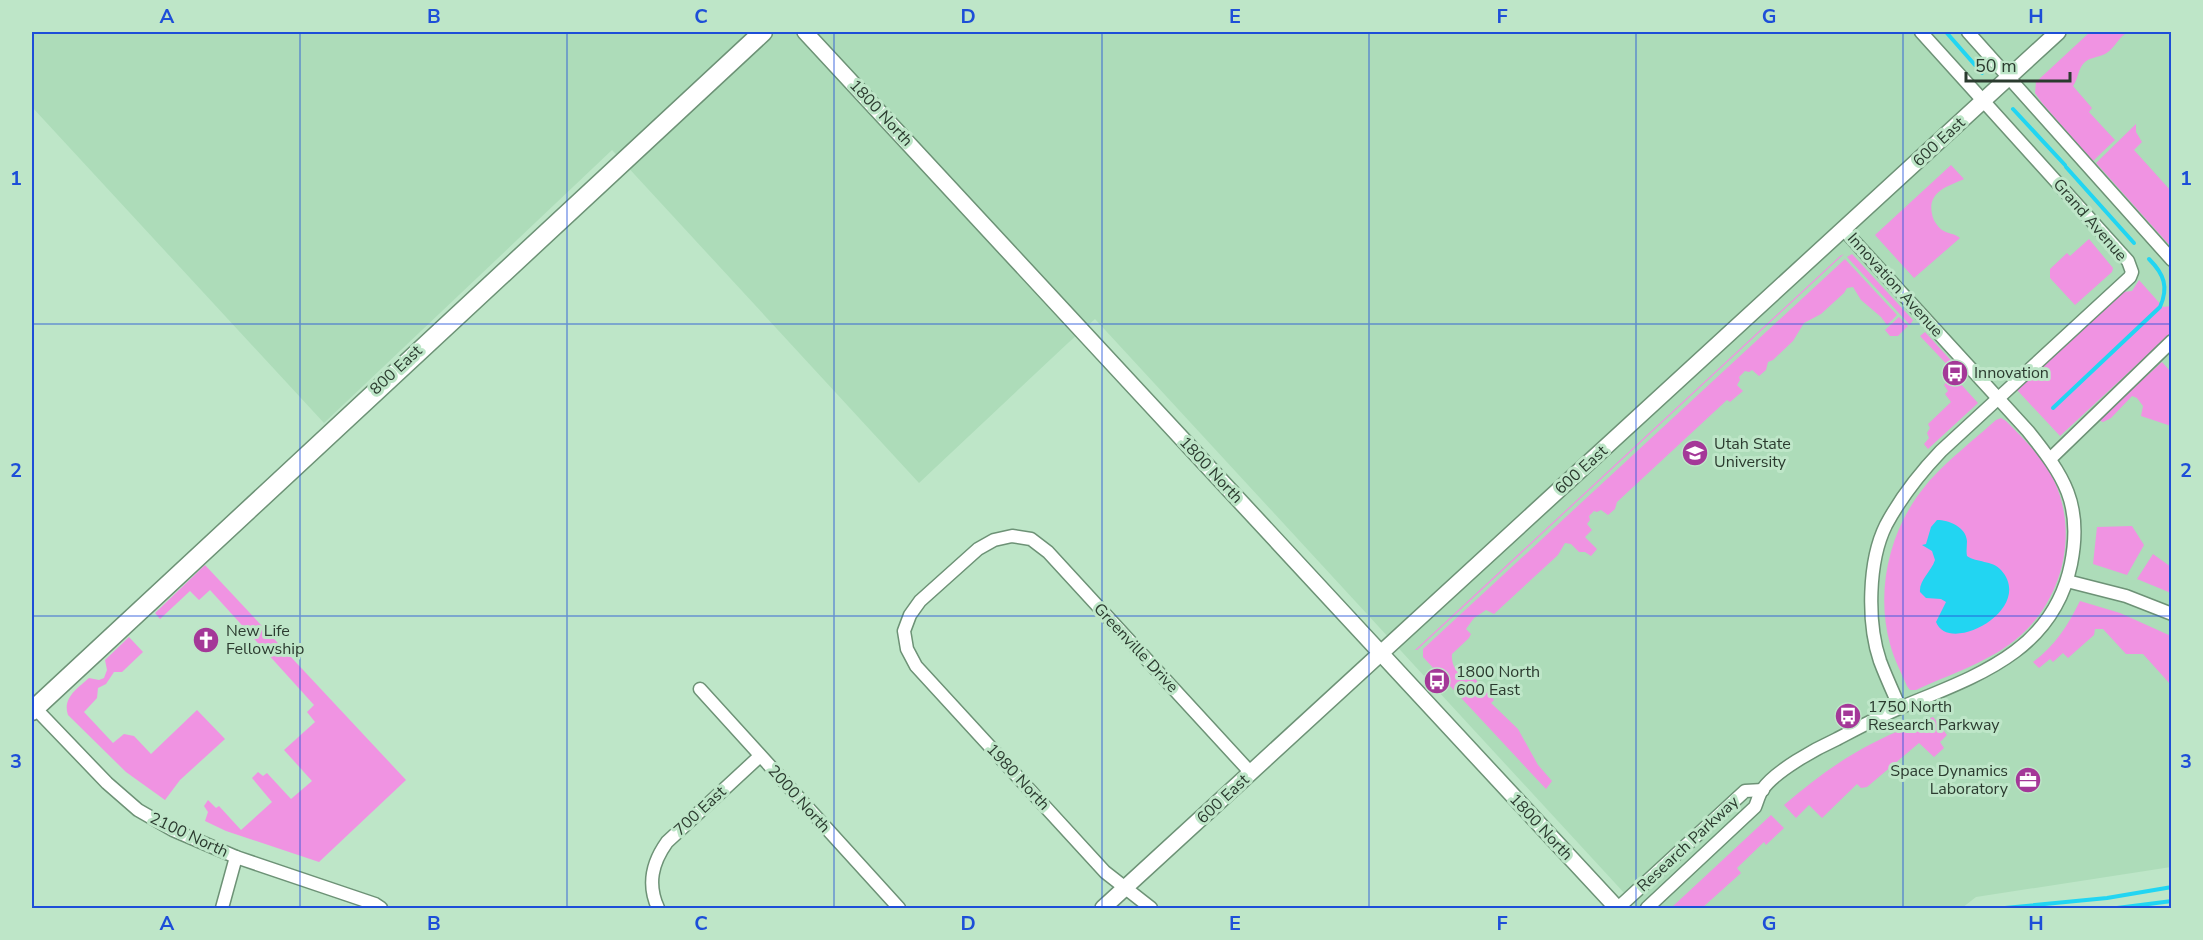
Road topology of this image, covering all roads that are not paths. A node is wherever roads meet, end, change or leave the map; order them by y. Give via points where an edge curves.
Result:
1 (763, 32) edge
2 (805, 32) edge
3 (1921, 32) edge
4 (1968, 32) edge
5 (2058, 32) edge
6 (2008, 77) junction
7 (1984, 100) junction
8 (1844, 230) junction
9 (2172, 260) edge
10 (2172, 341) edge
11 (1997, 399) junction
12 (2050, 459) junction
13 (1012, 536) joint
14 (2067, 580) junction
15 (2172, 614) edge
16 (1381, 653) junction
17 (700, 689) dead end
18 (33, 708) edge
19 (1900, 708) junction
20 (760, 756) junction
21 (1251, 773) junction
22 (1762, 790) junction
23 (236, 857) junction
24 (1125, 889) junction
25 (222, 909) edge
26 (381, 909) edge
27 (658, 909) edge
28 (899, 909) edge
29 (1103, 909) edge
30 (1151, 909) edge
31 (1618, 909) edge
32 (1647, 909) edge

1 - 18 main road, 800 East
2 - 16 street, 1800 North
3 - 7 street, Grand Avenue
4 - 6 street, Grand Avenue
5 - 6 street, 600 East
6 - 7 street, 600 East
6 - 9 street, Grand Avenue
7 - 8 street, 600 East
7 - 11 street, Grand Avenue via 2128,261 2132,272
8 - 11 street, Innovation Avenue
8 - 16 street, 600 East
10 - 12 street
11 - 12 street, Innovation Avenue
11 - 19 street via 1922,472 1885,527 1872,573 1871,620 1879,660
12 - 14 street, Innovation Avenue via 2067,487 2076,521
13 - 21 street, Greenville Drive via 1031,539 1048,552
13 - 24 street, 1980 North via 978,549 920,601 904,631 907,650 916,666
14 - 15 street
14 - 19 street, Research Parkway via 2048,619 1999,664
16 - 21 street, 600 East
16 - 31 street, 1800 North
17 - 20 street, 2000 North
18 - 23 street, 2100 North via 138,810
19 - 22 street, Research Parkway via 1816,749
20 - 27 street, 700 East via 667,842 651,874
20 - 28 street, 2000 North
21 - 24 street, 600 East
22 - 31 street, Research Parkway via 1745,791
22 - 32 street, Research Parkway via 1755,807
23 - 25 street
23 - 26 street, 2100 North
24 - 29 street, 600 East
24 - 30 street, 1980 North

